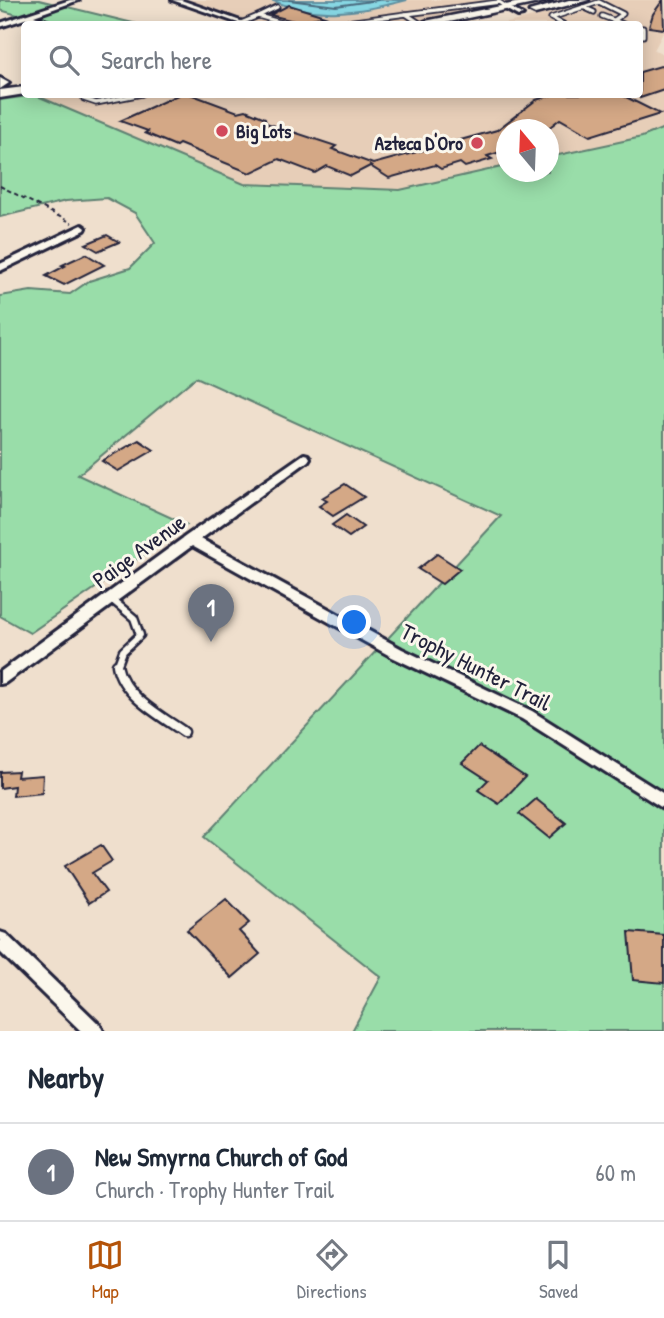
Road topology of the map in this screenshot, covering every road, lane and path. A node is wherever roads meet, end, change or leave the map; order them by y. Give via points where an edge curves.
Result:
1 (76, 0) edge
2 (175, 0) edge
3 (544, 0) edge
4 (580, 3) edge
5 (504, 4) edge
6 (277, 7) dead end
7 (594, 12) dead end
8 (406, 14) junction
9 (520, 15) junction
10 (28, 16) junction
11 (258, 16) junction
12 (602, 16) dead end
13 (43, 21) edge
14 (235, 21) edge
15 (249, 21) edge
16 (276, 21) edge
17 (359, 21) edge
18 (418, 21) edge
19 (435, 21) edge
20 (487, 21) edge
21 (557, 21) edge
22 (613, 21) joint
23 (0, 25) edge
24 (643, 29) edge
25 (643, 36) dead end
26 (21, 81) edge
27 (1, 85) edge
28 (21, 90) edge
29 (85, 98) edge
30 (122, 98) edge
31 (0, 186) edge
32 (82, 228) joint
33 (0, 268) edge
34 (304, 458) dead end
35 (190, 539) junction
36 (110, 598) junction
37 (0, 679) edge
38 (184, 732) dead end
39 (664, 802) edge
40 (0, 940) edge
41 (94, 1031) edge

1 - 10 street
2 - 14 street
3 - 5 main road
4 - 7 lane
4 - 9 main road
4 - 21 lane via 551,18
4 - 22 lane via 598,2 623,14
5 - 8 lane
5 - 9 street
5 - 19 main road
6 - 11 lane
8 - 17 lane
8 - 18 lane
9 - 20 main road
10 - 13 street
10 - 23 street
11 - 15 lane
11 - 16 lane
12 - 22 lane
24 - 25 lane
26 - 27 main road
27 - 28 main road
29 - 30 lane via 96,103
31 - 32 path
32 - 33 street
34 - 35 street, Paige Avenue
35 - 36 street, Paige Avenue
35 - 39 street, Trophy Hunter Trail via 397,653 527,715
36 - 37 street, Paige Avenue
36 - 38 lane via 137,619 140,629 140,635 121,654 118,673 126,686
40 - 41 street

